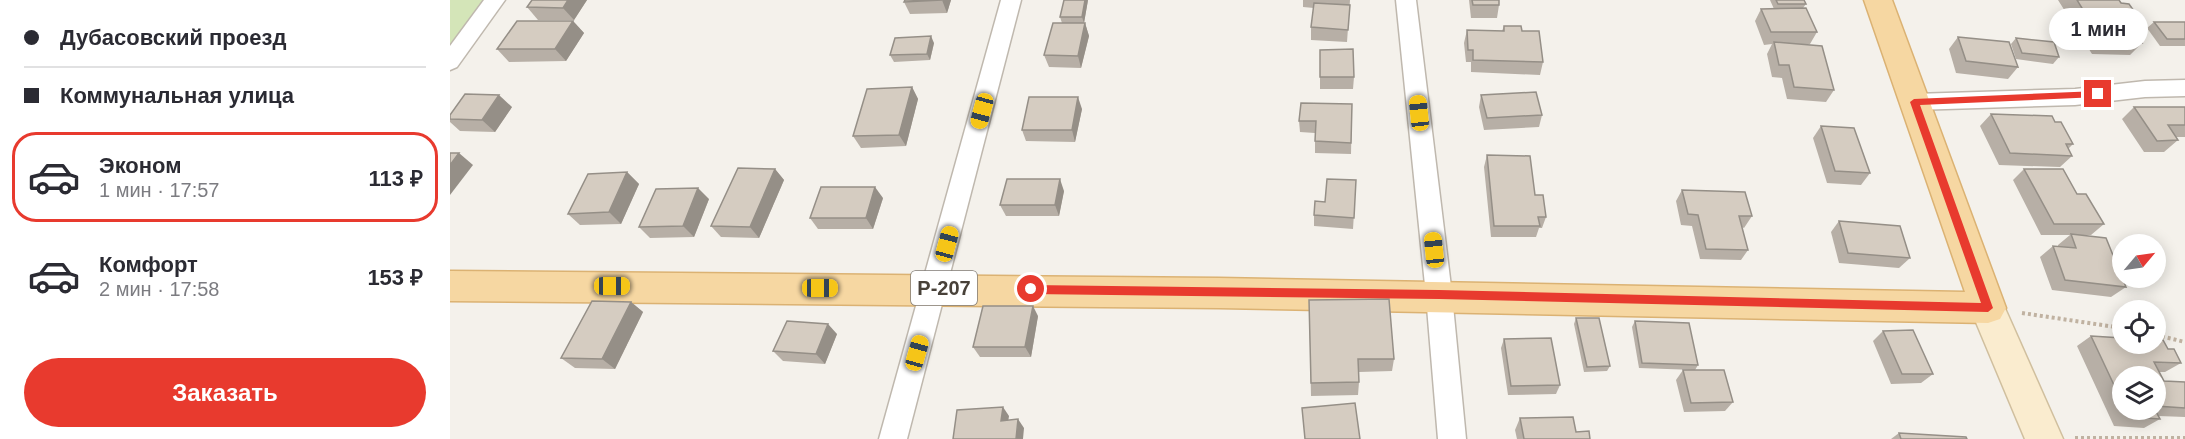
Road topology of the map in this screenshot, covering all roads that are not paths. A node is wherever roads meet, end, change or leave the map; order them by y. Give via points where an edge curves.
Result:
1 (495, 0) edge
2 (1011, 0) edge
3 (1406, 0) edge
4 (1878, 0) edge
5 (450, 62) edge
6 (2185, 88) edge
7 (1914, 102) junction
8 (450, 286) edge
9 (935, 288) junction
10 (1439, 295) junction
11 (1988, 308) junction
12 (893, 439) edge
13 (1452, 439) edge
14 (2044, 439) edge

1 - 5 street
2 - 9 street
3 - 10 street
4 - 7 main road
6 - 7 street via 2074,97
7 - 11 main road
8 - 9 main road, Р-207
9 - 10 main road, Р-207
9 - 12 street
10 - 11 main road, Р-207
10 - 13 street
11 - 14 street

